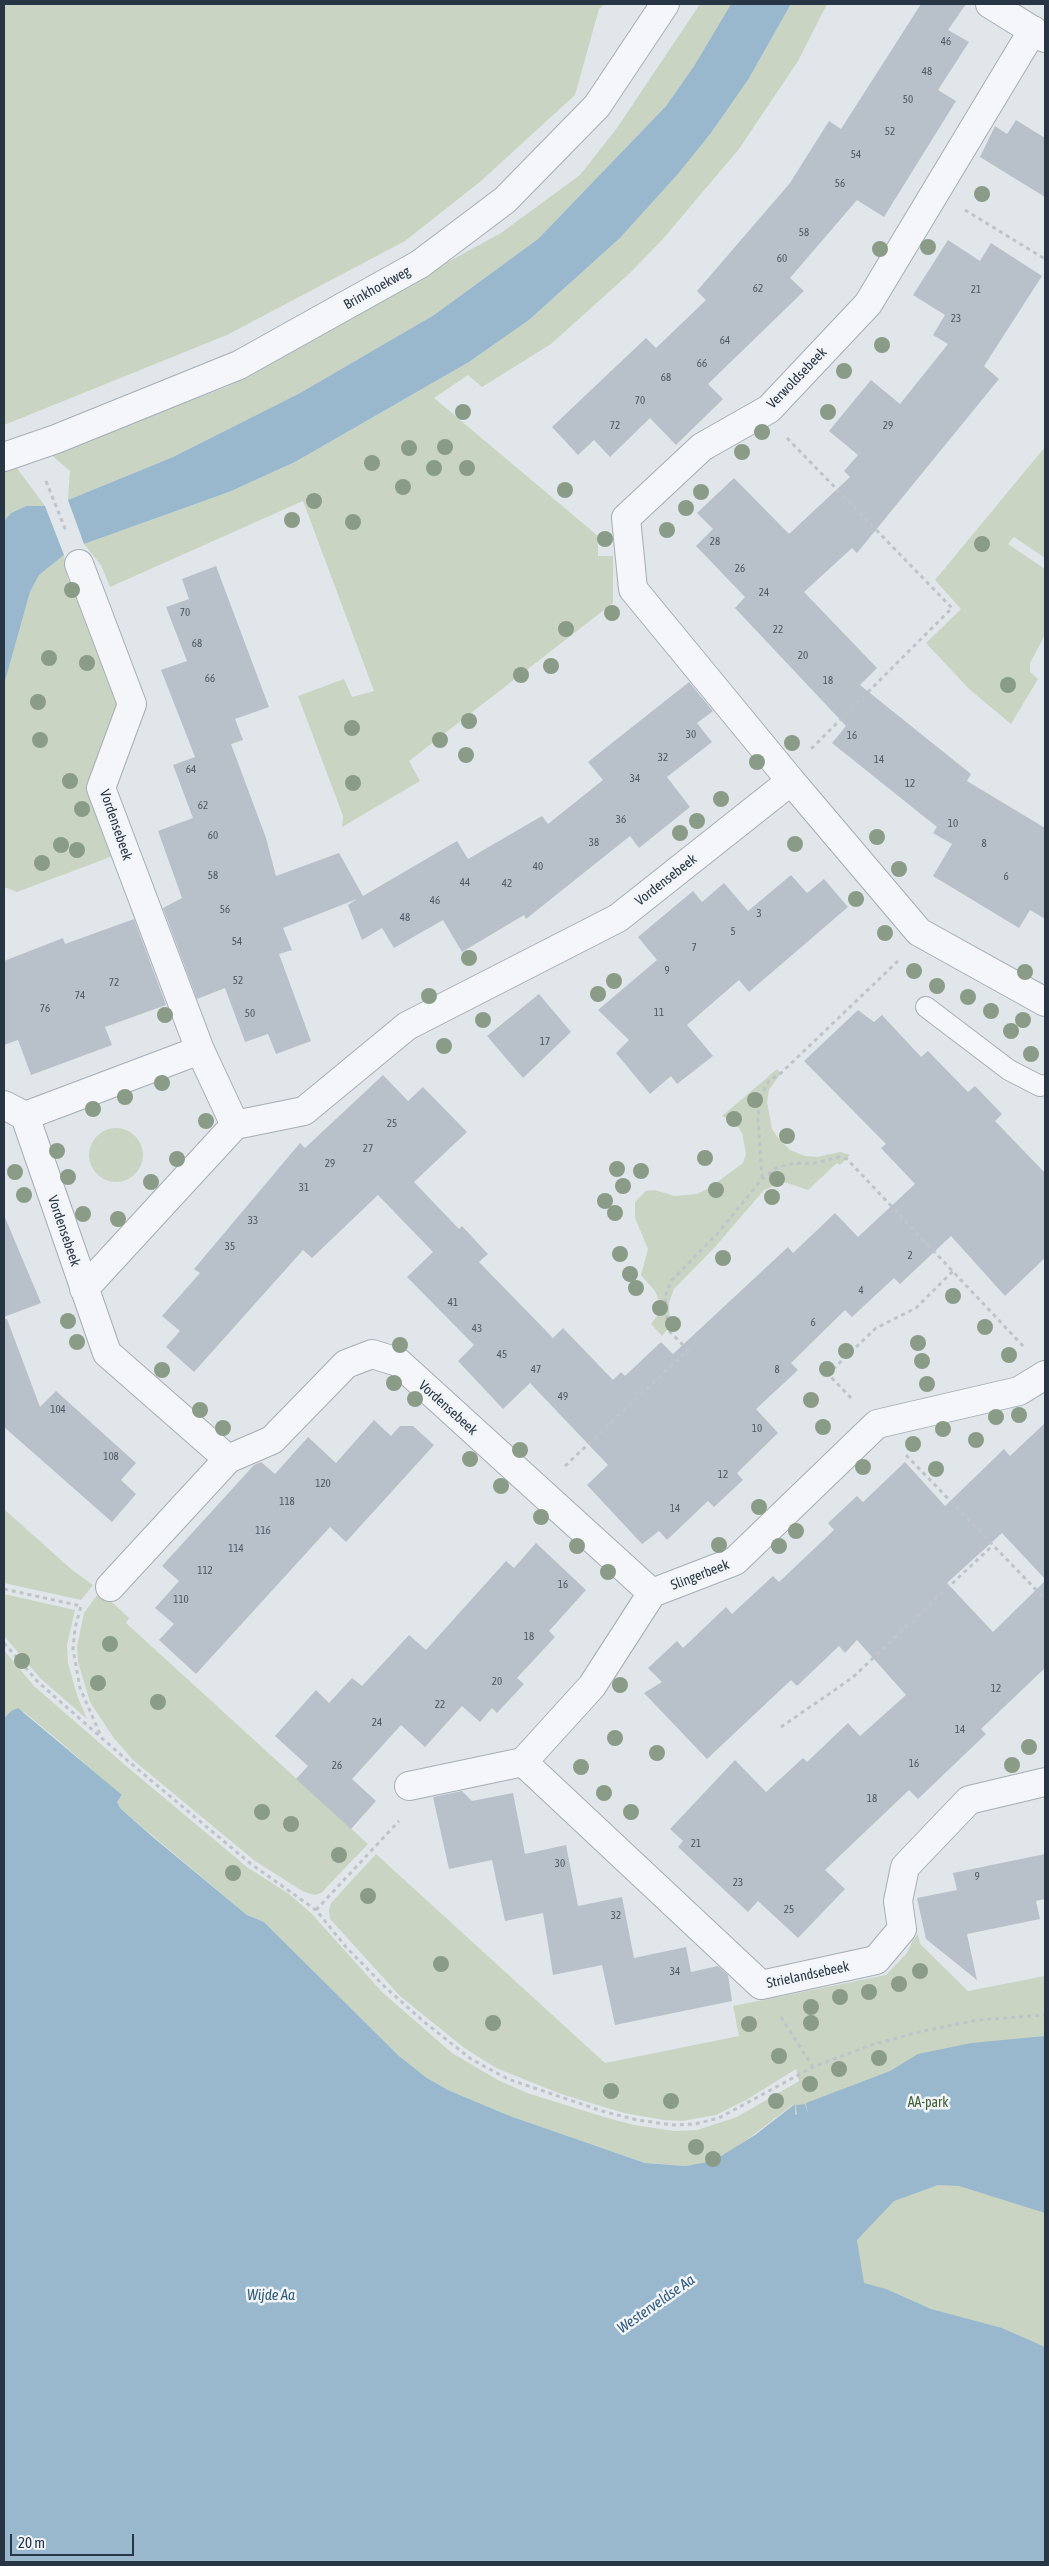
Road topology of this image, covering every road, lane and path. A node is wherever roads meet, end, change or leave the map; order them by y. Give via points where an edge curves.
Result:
1 (665, 4) edge
2 (990, 4) edge
3 (1039, 34) edge
4 (935, 192) junction
5 (1045, 259) edge
6 (769, 409) junction
7 (4, 457) edge
8 (48, 487) dead end
9 (79, 564) joint
10 (791, 781) junction
11 (919, 932) junction
12 (1045, 1002) edge
13 (926, 1008) dead end
14 (200, 1050) junction
15 (1045, 1085) edge
16 (14, 1110) edge
17 (235, 1125) junction
18 (762, 1179) junction
19 (953, 1271) junction
20 (84, 1290) junction
21 (1025, 1348) dead end
22 (1045, 1375) edge
23 (877, 1424) junction
24 (228, 1459) junction
25 (539, 1491) junction
26 (993, 1545) junction
27 (110, 1587) dead end
28 (4, 1589) edge
29 (652, 1593) junction
30 (1045, 1599) edge
31 (4, 1643) edge
32 (781, 1727) dead end
33 (101, 1735) junction
34 (523, 1762) junction
35 (437, 1780) junction
36 (1045, 1782) edge
37 (409, 1786) dead end
38 (316, 1910) junction
39 (761, 1985) junction
40 (1045, 2015) edge
41 (813, 2067) junction

1 - 7 street, Brinkhoekweg via 597,106 505,200 420,264 239,365
2 - 3 street, Verwoldsebeek
3 - 4 street, Verwoldsebeek
4 - 5 path
4 - 6 street, Verwoldsebeek via 868,304
6 - 10 street, Verwoldsebeek via 702,447 626,518 633,589
6 - 10 path via 783,434 952,608 814,744
8 - 9 path
9 - 14 street, Vordensebeek via 132,704 101,788
10 - 11 street
10 - 17 street, Vordensebeek via 618,918 408,1026 304,1111
11 - 12 street
11 - 18 path via 895,966 781,1073 769,1080 760,1095 758,1118
13 - 15 lane via 1009,1070 1040,1086
14 - 16 street, Vordensebeek
14 - 17 street, Vordensebeek
16 - 20 street, Vordensebeek
17 - 20 street, Vordensebeek
18 - 19 path via 778,1167 794,1163 811,1164 847,1158
18 - 25 path via 717,1234 671,1281 665,1297 668,1330 688,1350
19 - 21 path
19 - 23 path via 916,1308 876,1328 828,1374
20 - 24 street, Vordensebeek via 107,1353
22 - 23 street via 1019,1391
23 - 26 path
23 - 29 street, Slingerbeek via 735,1561
24 - 25 street, Vordensebeek via 272,1440 346,1364 372,1354 398,1362
24 - 27 street, Vordensebeek
25 - 29 street, Vordensebeek
26 - 30 path
26 - 32 path via 852,1678
28 - 33 path via 82,1606 73,1649 80,1688
29 - 34 street via 592,1686
31 - 33 path via 38,1682
33 - 38 path via 251,1864
34 - 35 street
34 - 39 street, Strielandsebeek
35 - 37 street
35 - 38 path
36 - 39 street, Strielandsebeek via 969,1800 905,1867 898,1901 902,1929 876,1960
38 - 41 path via 384,1986 471,2059 508,2079 602,2111 637,2120 673,2125 695,2124 719,2118
39 - 41 path
40 - 41 path via 978,2020 923,2031

